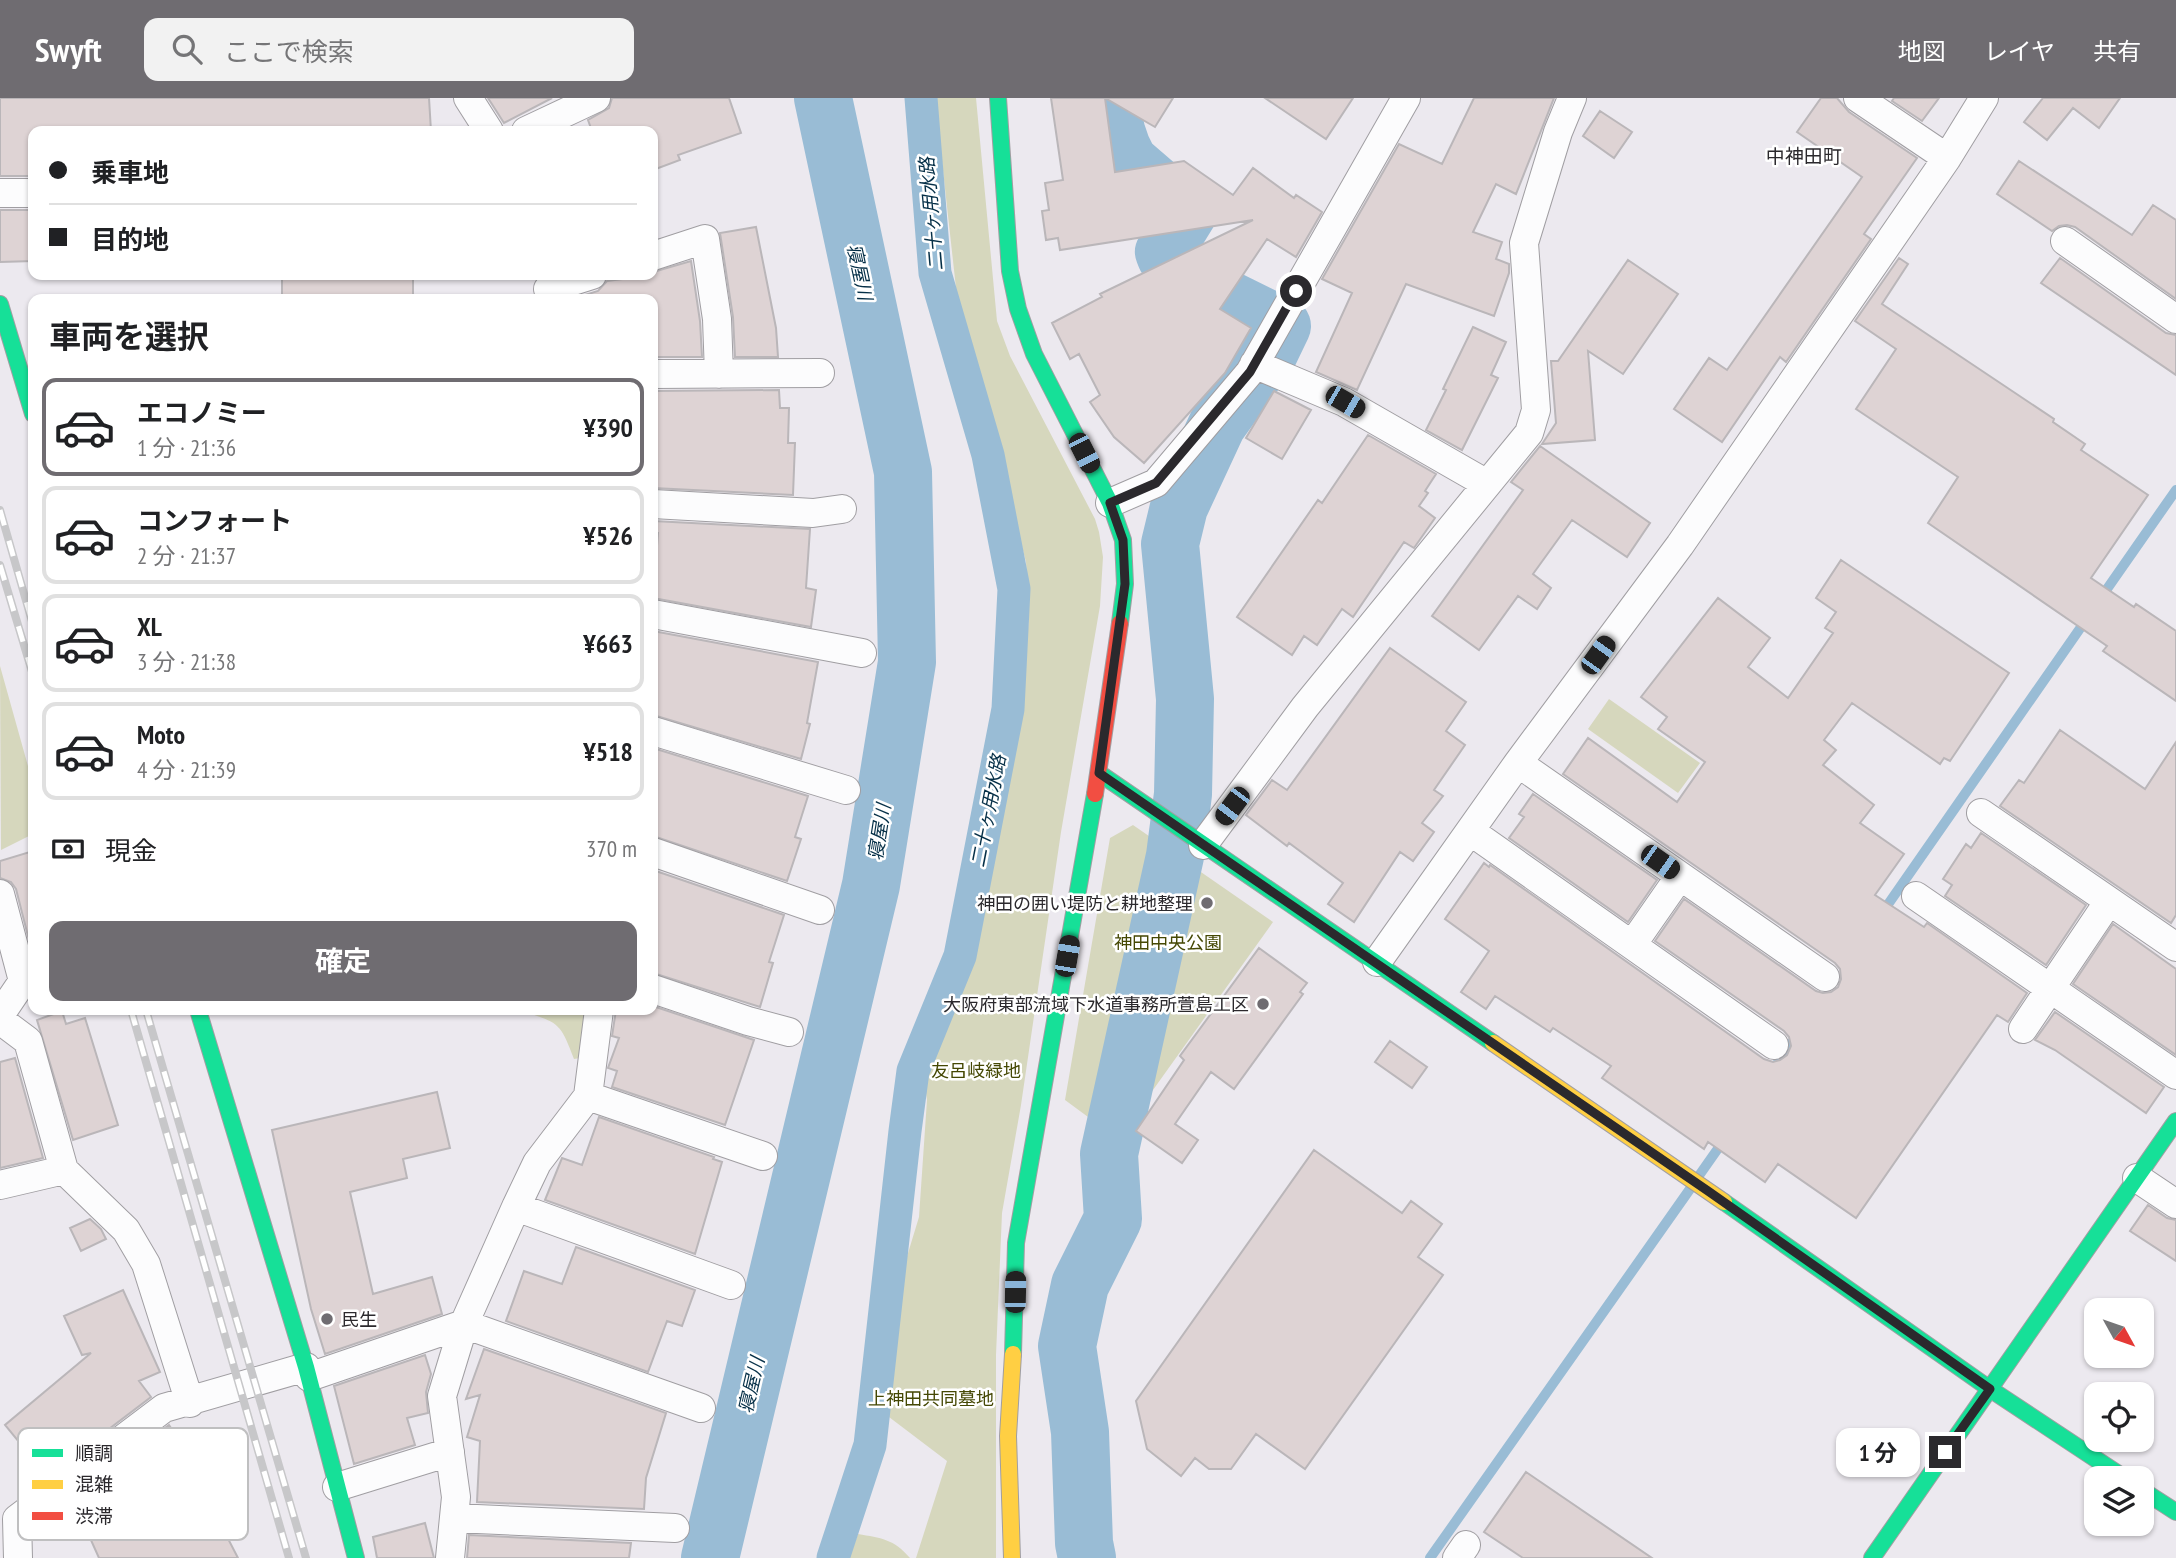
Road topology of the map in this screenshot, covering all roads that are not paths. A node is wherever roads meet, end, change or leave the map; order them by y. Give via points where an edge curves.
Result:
1 (468, 98) edge
2 (596, 98) edge
3 (998, 98) edge
4 (1406, 98) edge
5 (1572, 98) edge
6 (1858, 98) edge
7 (1984, 98) edge
8 (486, 126) edge
9 (537, 126) edge
10 (1947, 158) junction
11 (28, 192) edge
12 (0, 193) edge
13 (2065, 241) dead end
14 (658, 254) edge
15 (575, 280) edge
16 (548, 288) edge
17 (0, 304) edge
18 (2176, 319) edge
19 (1254, 364) junction
20 (820, 373) dead end
21 (658, 374) edge
22 (719, 374) junction
23 (28, 397) edge
24 (1487, 484) junction
25 (1110, 503) junction
26 (658, 504) edge
27 (842, 509) dead end
28 (658, 615) edge
29 (862, 653) dead end
30 (658, 733) edge
31 (1518, 763) junction
32 (1099, 773) junction
33 (846, 790) dead end
34 (1981, 813) dead end
35 (1470, 831) junction
36 (1203, 845) junction
37 (658, 854) edge
38 (1681, 876) junction
39 (0, 894) edge
40 (1916, 895) dead end
41 (2109, 901) junction
42 (820, 910) dead end
43 (1632, 945) junction
44 (2176, 947) edge
45 (1377, 962) junction
46 (1825, 977) dead end
47 (2049, 988) junction
48 (658, 991) edge
49 (0, 1015) edge
50 (200, 1015) edge
51 (598, 1015) edge
52 (0, 1020) edge
53 (2023, 1029) dead end
54 (789, 1032) dead end
55 (1774, 1045) dead end
56 (2176, 1075) edge
57 (588, 1096) junction
58 (2176, 1121) edge
59 (763, 1156) dead end
60 (65, 1170) junction
61 (2137, 1178) junction
62 (0, 1185) edge
63 (2176, 1204) edge
64 (516, 1206) junction
65 (731, 1285) dead end
66 (464, 1324) junction
67 (307, 1372) junction
68 (1990, 1389) junction
69 (190, 1403) junction
70 (701, 1408) dead end
71 (134, 1428) edge
72 (450, 1452) junction
73 (2106, 1466) edge
74 (337, 1486) junction
75 (2154, 1497) edge
76 (9, 1510) edge
77 (2176, 1512) edge
78 (455, 1518) junction
79 (674, 1528) dead end
80 (18, 1558) edge
81 (356, 1558) edge
82 (450, 1558) edge
83 (1012, 1558) edge
84 (1872, 1558) edge

1 - 8 street
2 - 9 street
3 - 25 street via 1010,271 1018,309 1034,354
4 - 19 street
5 - 24 street via 1524,243 1536,410 1529,433
6 - 10 street
7 - 10 street
10 - 31 street via 1680,545
11 - 12 street
13 - 18 street
14 - 22 street via 705,239
15 - 16 street
17 - 23 street
19 - 24 street via 1345,402
19 - 25 street via 1156,483
20 - 22 street
21 - 22 street
24 - 36 street via 1305,707
25 - 32 street via 1123,540 1125,584
26 - 27 street via 813,513
28 - 29 street
30 - 33 street
31 - 35 street
31 - 38 street
32 - 36 street
32 - 83 street via 1016,1243 1008,1436
34 - 41 street
35 - 43 street
35 - 45 street
36 - 45 street
37 - 42 street
38 - 43 street
38 - 46 street
39 - 49 street via 23,981
40 - 47 street
41 - 44 street
41 - 47 street
43 - 55 street
45 - 68 street
47 - 53 street
47 - 56 street
48 - 54 street
50 - 67 street
51 - 57 street
52 - 60 street via 28,1041
57 - 59 street
57 - 64 street via 537,1163
58 - 61 street
60 - 62 street
60 - 69 street via 126,1230 146,1264
61 - 63 street
61 - 68 street
64 - 65 street
64 - 66 street
66 - 67 street
66 - 70 street
66 - 72 street via 442,1396
67 - 69 street
67 - 74 street
68 - 73 street
68 - 84 street
69 - 71 street via 164,1408
72 - 74 street
72 - 78 street
74 - 81 street
75 - 77 street
76 - 80 street
78 - 79 street
78 - 82 street

